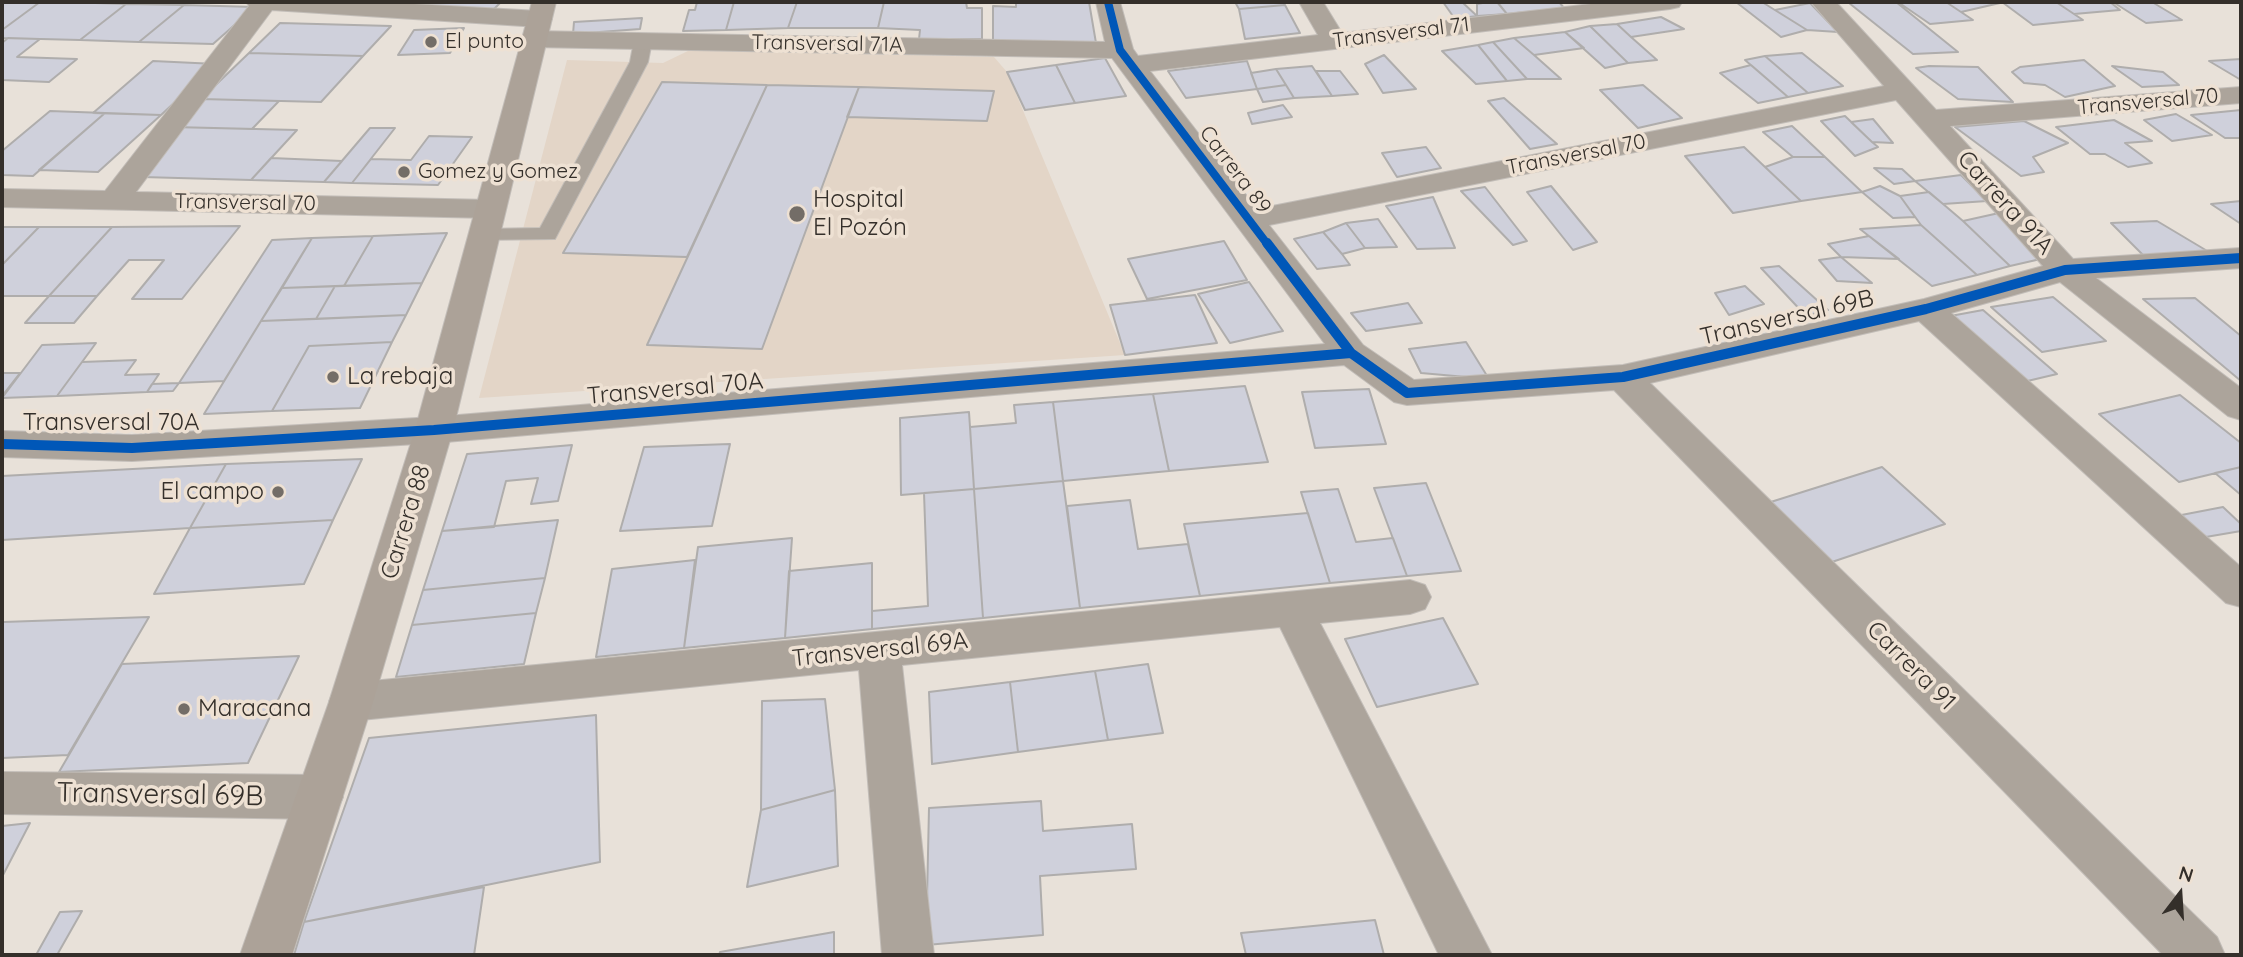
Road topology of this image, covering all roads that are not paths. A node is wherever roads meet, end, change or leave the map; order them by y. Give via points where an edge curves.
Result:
1 (258, 2) edge
2 (265, 2) edge
3 (1108, 2) edge
4 (1311, 2) edge
5 (1670, 2) edge
6 (1823, 2) edge
7 (1591, 6) edge
8 (539, 20) edge
9 (643, 41) junction
10 (1334, 41) junction
11 (1126, 57) junction
12 (1903, 90) junction
13 (2241, 95) edge
14 (1930, 119) junction
15 (2, 198) edge
16 (113, 201) junction
17 (1249, 220) junction
18 (486, 222) junction
19 (2241, 258) edge
20 (2065, 270) junction
21 (1926, 309) junction
22 (1350, 353) junction
23 (1623, 377) junction
24 (2241, 407) edge
25 (434, 430) junction
26 (2, 444) edge
27 (2241, 591) edge
28 (1410, 597) dead end
29 (1292, 608) junction
30 (879, 650) junction
31 (351, 702) junction
32 (2, 793) edge
33 (319, 797) junction
34 (267, 955) edge
35 (908, 955) edge
36 (1466, 955) edge
37 (2199, 955) edge

1 - 2 street, Transversal 71A
2 - 8 street, Transversal 71A
2 - 16 street
3 - 11 street, Carrera 89
4 - 10 street
5 - 7 street, Transversal 71
6 - 12 street, Carrera 91A
7 - 10 street, Transversal 71
8 - 9 street, Transversal 71A
8 - 18 street, Carrera 88
9 - 11 street, Transversal 71A
9 - 18 lane via 639,62 547,234
10 - 11 street, Transversal 71
11 - 17 street, Carrera 89
12 - 14 street, Carrera 91A
12 - 17 street, Transversal 70
13 - 14 street, Transversal 70
14 - 20 street, Carrera 91A
15 - 16 street, Transversal 70
16 - 18 street, Transversal 70
17 - 22 street, Carrera 89
18 - 25 street, Carrera 88
19 - 20 street, Transversal 69B
20 - 21 street, Transversal 69B
20 - 24 street, Carrera 91A
21 - 23 street, Transversal 69B
21 - 27 street
22 - 23 street, Transversal 69B via 1407,393
22 - 25 street, Transversal 70A
23 - 37 street, Carrera 91
25 - 26 street, Transversal 70A via 132,448
25 - 31 street, Carrera 88
28 - 29 street, Transversal 69A
29 - 30 street, Transversal 69A
29 - 36 street
30 - 31 street, Transversal 69A
30 - 35 street
31 - 33 street, Carrera 88
32 - 33 street, Transversal 69B
33 - 34 street, Carrera 88

